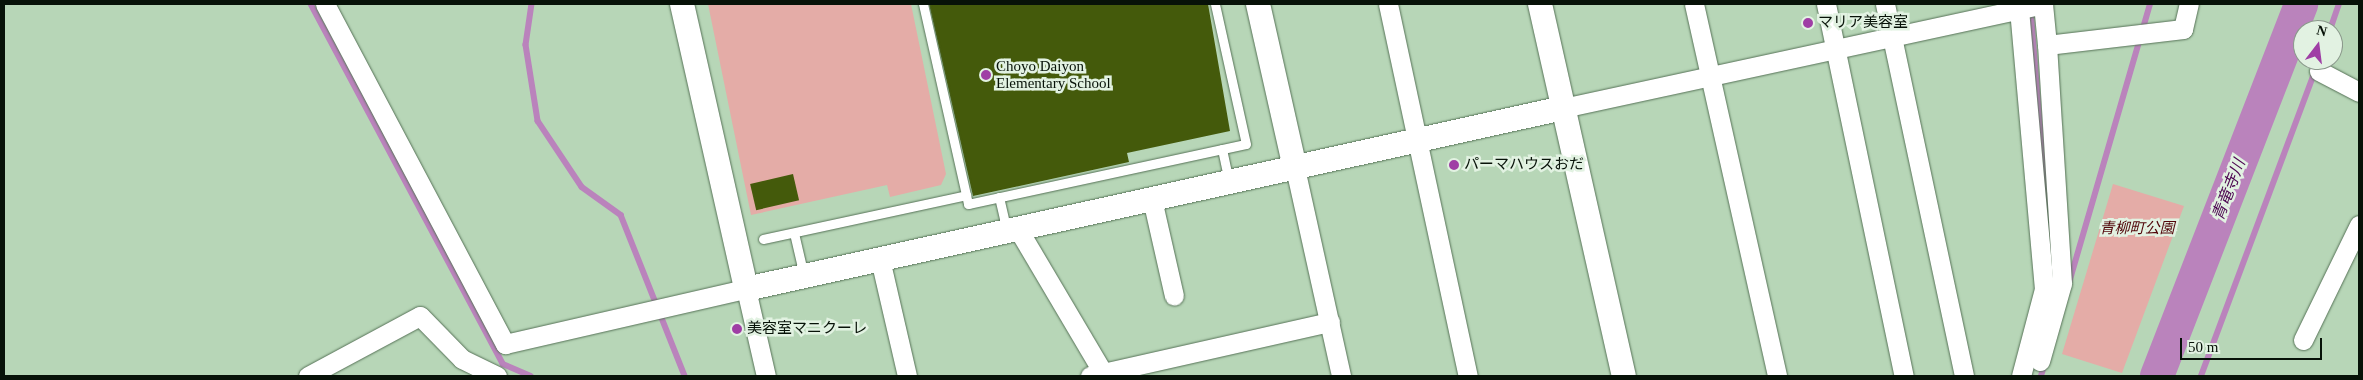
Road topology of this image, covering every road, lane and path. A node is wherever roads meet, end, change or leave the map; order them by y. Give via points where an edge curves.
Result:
1 (325, 4) edge
2 (682, 4) edge
3 (923, 4) edge
4 (1215, 4) edge
5 (1258, 4) edge
6 (1388, 4) edge
7 (1540, 4) edge
8 (1694, 4) edge
9 (1826, 4) edge
10 (1885, 4) edge
11 (2043, 4) edge
12 (2189, 4) edge
13 (1987, 9) edge
14 (2019, 9) junction
15 (1892, 34) junction
16 (2047, 45) junction
17 (1836, 48) junction
18 (2319, 71) dead end
19 (1710, 77) junction
20 (2359, 92) edge
21 (1563, 108) junction
22 (1418, 140) junction
23 (1222, 149) junction
24 (1295, 168) junction
25 (1230, 182) junction
26 (966, 195) junction
27 (999, 197) junction
28 (1152, 200) junction
29 (2359, 225) edge
30 (1012, 230) junction
31 (794, 233) junction
32 (763, 239) dead end
33 (880, 259) junction
34 (804, 276) junction
35 (746, 289) junction
36 (1174, 296) dead end
37 (1330, 322) junction
38 (2303, 340) dead end
39 (2040, 361) dead end
40 (1100, 375) edge
41 (1462, 375) edge
42 (308, 376) edge
43 (497, 376) edge
44 (766, 376) edge
45 (907, 376) edge
46 (1341, 376) edge
47 (1624, 376) edge
48 (1777, 376) edge
49 (1904, 376) edge
50 (1964, 376) edge
51 (2021, 376) edge

1 - 35 street via 505,344
2 - 35 street
3 - 26 lane
4 - 23 lane via 1246,144
5 - 24 street
6 - 22 street
7 - 21 street
8 - 19 street
9 - 17 street
10 - 15 street
11 - 14 street
11 - 16 street
12 - 16 street via 2183,29
13 - 14 street
13 - 15 street
14 - 51 street via 2044,289
15 - 17 street
15 - 50 street
16 - 39 street via 2062,283
17 - 19 street
17 - 49 street
18 - 20 street
19 - 21 street
19 - 48 street
21 - 22 street
21 - 47 street
22 - 24 street
22 - 41 street
23 - 25 lane
23 - 27 lane
24 - 25 street
24 - 37 street
25 - 28 street
26 - 27 lane via 968,204
26 - 31 lane
27 - 30 lane
28 - 30 street
28 - 36 street
29 - 38 street
30 - 33 street
30 - 40 street
31 - 32 lane
31 - 34 lane
33 - 34 street
33 - 45 street
34 - 35 street
35 - 44 street
37 - 40 street
37 - 46 street
42 - 43 street via 420,316 462,359

